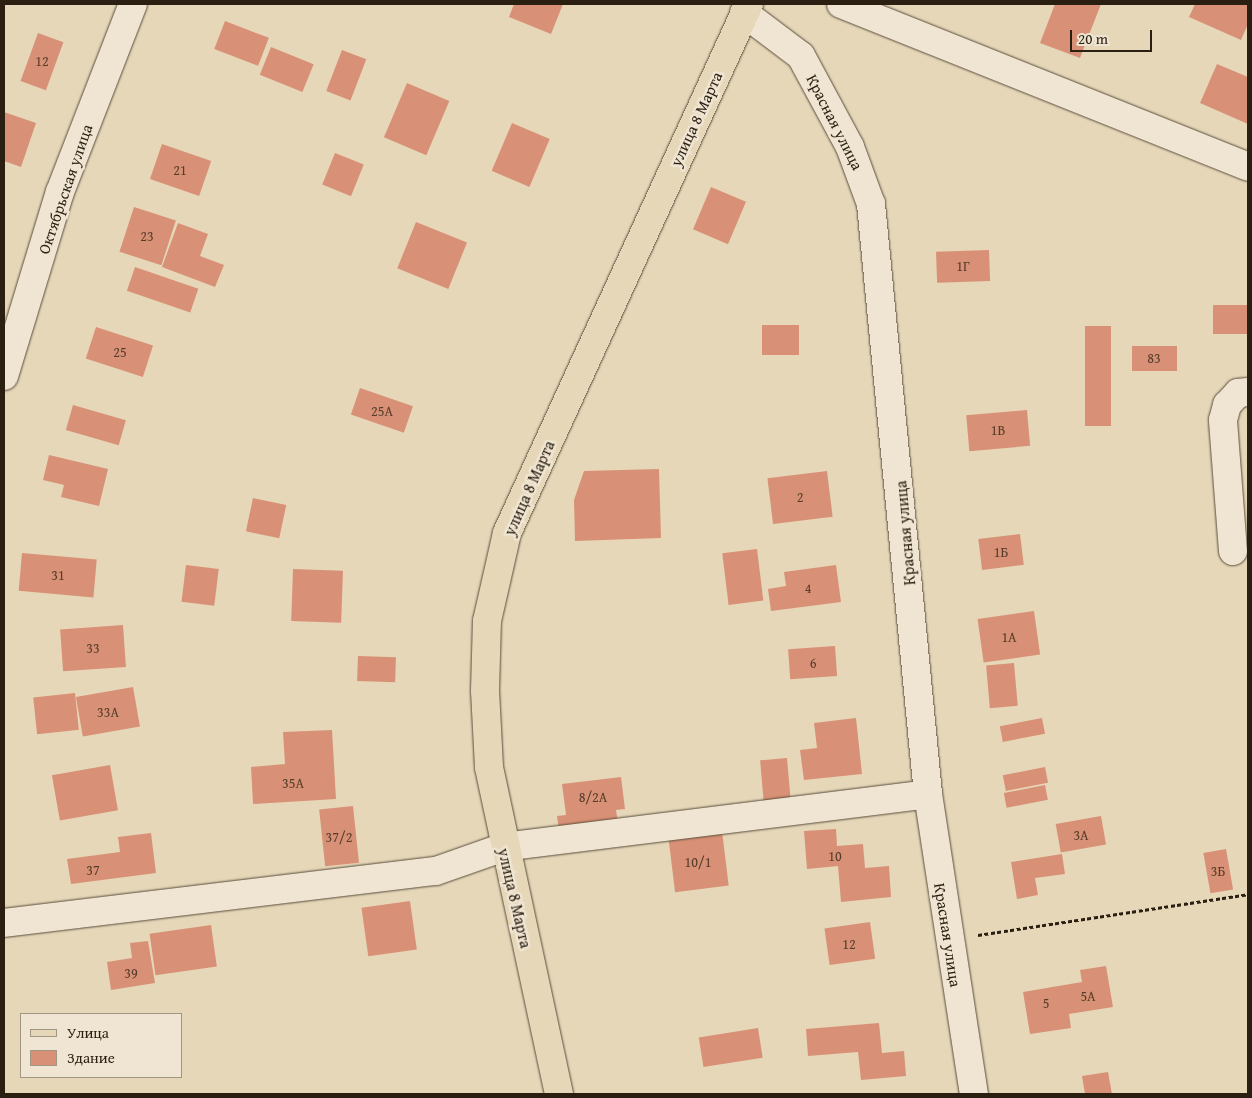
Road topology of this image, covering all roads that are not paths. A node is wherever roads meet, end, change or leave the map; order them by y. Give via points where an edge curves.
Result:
1 (133, 4) edge
2 (841, 4) edge
3 (746, 8) edge
4 (1248, 167) edge
5 (4, 376) edge
6 (1248, 392) edge
7 (1234, 551) dead end
8 (928, 794) junction
9 (504, 848) junction
10 (4, 924) edge
11 (560, 1094) edge
12 (974, 1094) edge

1 - 5 street, Октябрьская улица via 60,192
2 - 4 street
3 - 8 street, Красная улица via 802,56 850,147 871,204
3 - 9 main road, улица 8 Марта via 507,533 487,621 485,691 490,768
6 - 7 street via 1238,393 1227,405 1223,420
8 - 9 street
8 - 12 street, Красная улица via 947,940
9 - 10 street via 436,871
9 - 11 main road, улица 8 Марта

